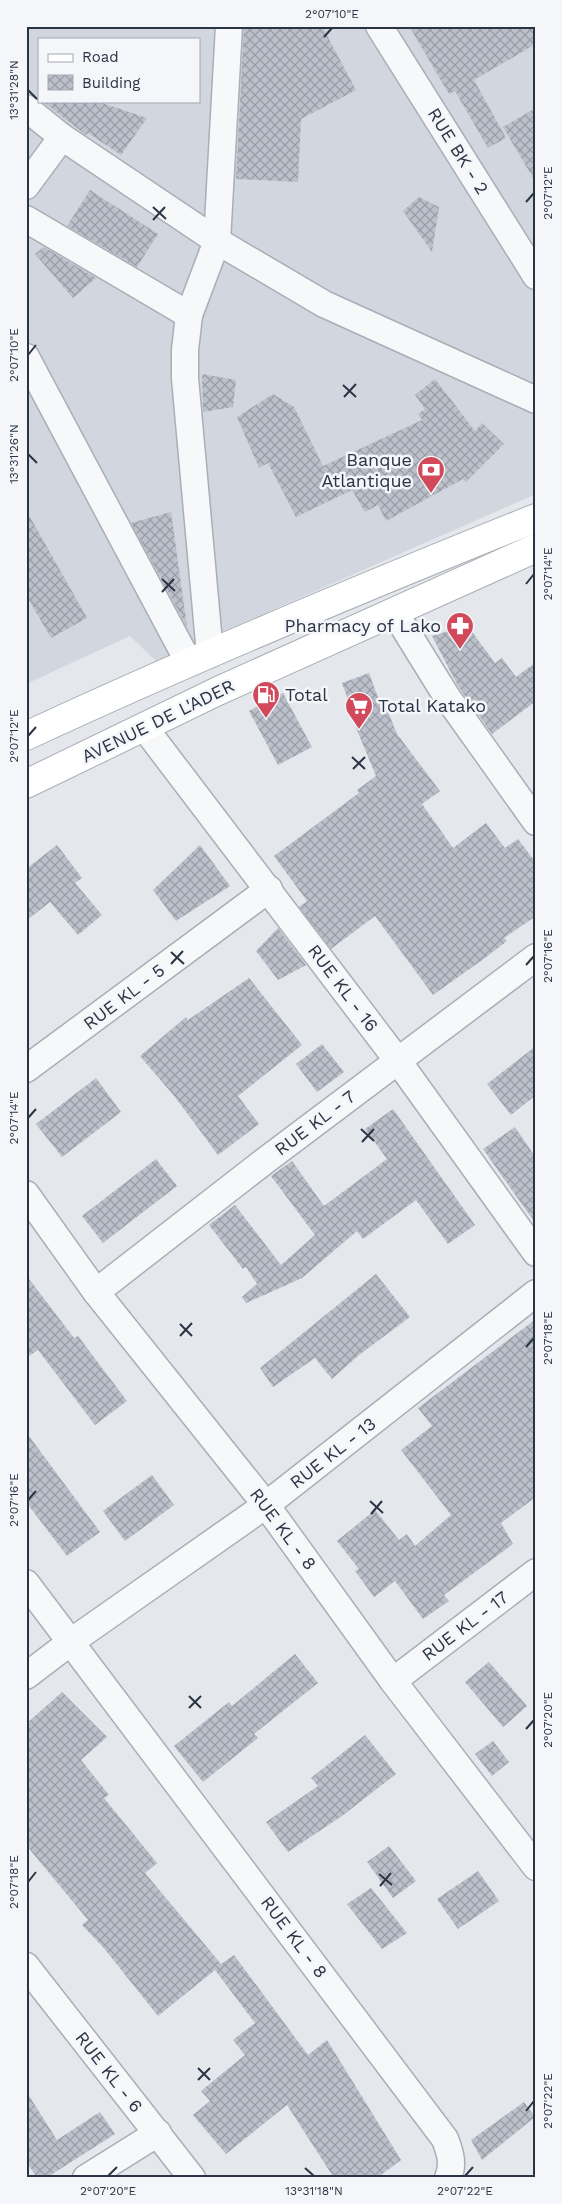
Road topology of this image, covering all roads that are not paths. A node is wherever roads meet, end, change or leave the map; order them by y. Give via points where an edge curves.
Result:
1 (229, 26) edge
2 (379, 26) edge
3 (26, 108) edge
4 (62, 137) junction
5 (26, 186) edge
6 (26, 219) edge
7 (217, 242) junction
8 (536, 276) edge
9 (189, 315) junction
10 (26, 357) edge
11 (536, 400) edge
12 (536, 518) edge
13 (536, 548) edge
14 (395, 613) junction
15 (200, 658) junction
16 (144, 727) junction
17 (26, 736) edge
18 (26, 784) edge
19 (536, 822) edge
20 (269, 889) junction
21 (536, 957) edge
22 (398, 1061) junction
23 (26, 1069) edge
24 (26, 1194) edge
25 (536, 1253) edge
26 (96, 1292) junction
27 (536, 1292) edge
28 (266, 1505) junction
29 (536, 1572) edge
30 (26, 1583) edge
31 (72, 1641) junction
32 (26, 1676) edge
33 (393, 1681) junction
34 (534, 1862) edge
35 (26, 1966) edge
36 (158, 2133) junction
37 (86, 2178) edge
38 (192, 2178) edge
39 (448, 2178) edge

1 - 7 street
2 - 8 street, RUE BK - 2
3 - 4 street
4 - 5 street
4 - 7 street
6 - 9 street
7 - 9 street
7 - 11 street via 324,304
9 - 15 street via 185,378
10 - 15 street
12 - 15 main road
13 - 14 main road, AVENUE DE L'ADER
14 - 16 main road, AVENUE DE L'ADER
14 - 19 street via 447,697
15 - 17 main road
16 - 18 main road, AVENUE DE L'ADER
16 - 20 street, RUE KL - 16
20 - 22 street, RUE KL - 16
20 - 23 street, RUE KL - 5
21 - 22 street, RUE KL - 7
22 - 25 street, RUE KL - 16
22 - 26 street, RUE KL - 7
24 - 26 street, RUE KL - 8
26 - 28 street, RUE KL - 8
27 - 28 street, RUE KL - 13
28 - 31 street, RUE KL - 13
28 - 33 street, RUE KL - 8
29 - 33 street, RUE KL - 17
30 - 31 street, RUE KL - 8
31 - 32 street, RUE KL - 13
31 - 39 street, RUE KL - 8 via 446,2139 451,2154
33 - 34 street, RUE KL - 8
35 - 36 street, RUE KL - 6
36 - 37 street
36 - 38 street, RUE KL - 6

